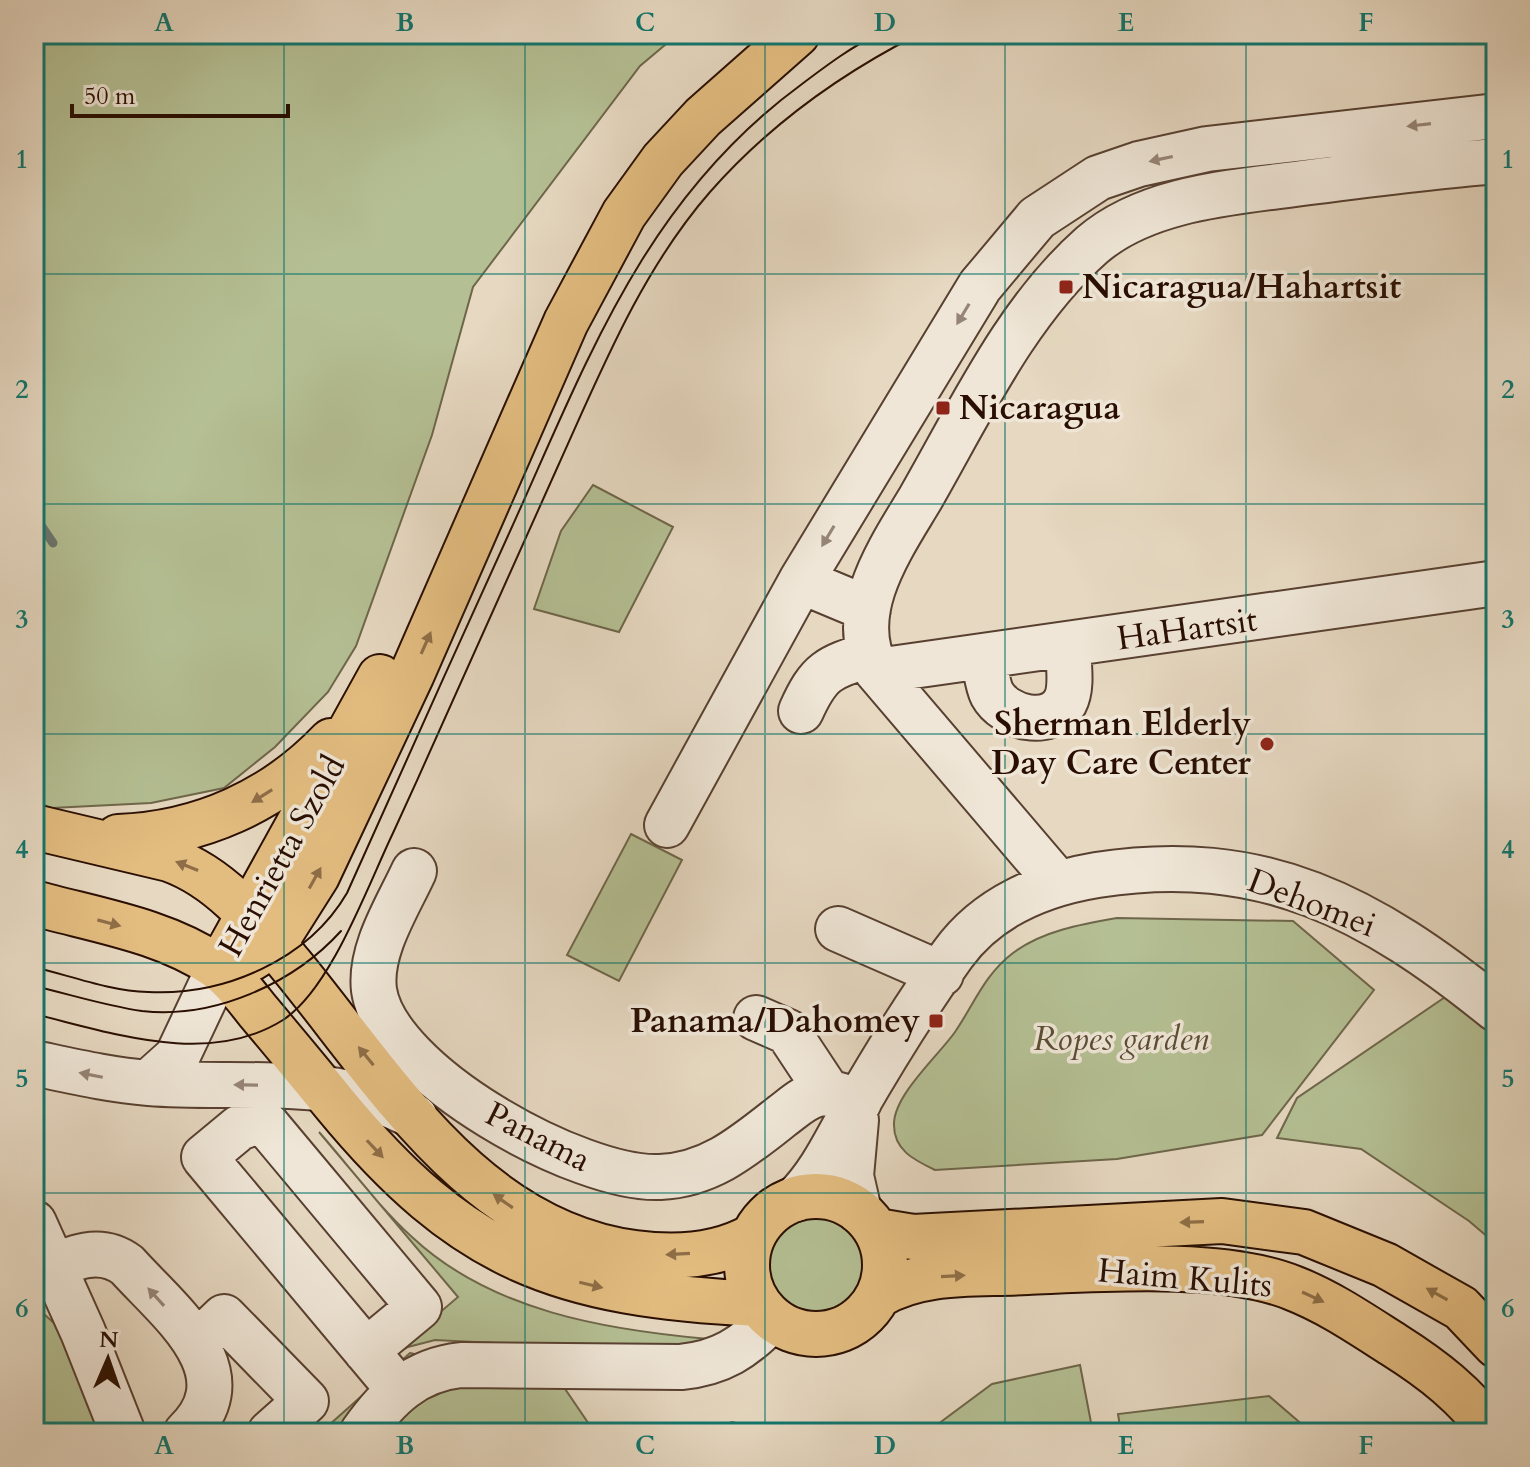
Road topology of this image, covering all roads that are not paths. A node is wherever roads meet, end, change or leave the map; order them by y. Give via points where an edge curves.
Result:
1 (756, 34) edge
2 (797, 34) edge
3 (1496, 116) edge
4 (1496, 161) edge
5 (801, 581) junction
6 (1496, 583) edge
7 (868, 609) junction
8 (1068, 646) junction
9 (983, 657) junction
10 (872, 663) junction
11 (377, 683) junction
12 (801, 711) dead end
13 (667, 825) dead end
14 (54, 832) edge
15 (414, 871) dead end
16 (1057, 882) junction
17 (34, 903) edge
18 (261, 929) junction
19 (838, 929) dead end
20 (219, 968) junction
21 (941, 974) junction
22 (1496, 1009) edge
23 (756, 1018) dead end
24 (34, 1063) edge
25 (148, 1083) junction
26 (324, 1090) junction
27 (844, 1098) junction
28 (415, 1117) junction
29 (796, 1199) junction
30 (868, 1221) junction
31 (34, 1223) edge
32 (753, 1236) junction
33 (44, 1271) edge
34 (879, 1295) junction
35 (765, 1312) junction
36 (197, 1343) junction
37 (1496, 1345) edge
38 (366, 1351) junction
39 (399, 1390) junction
40 (123, 1433) edge
41 (186, 1433) edge
42 (270, 1433) edge
43 (362, 1433) edge
44 (1493, 1433) edge

1 - 11 main road, Henrietta Szold via 655,128 587,223 529,337
18 -> 2 main road, Henrietta Szold via 317,876 594,265 624,214 703,117
3 -> 5 street via 1207,149 1139,164 1071,193 1037,218 980,286
4 - 7 street via 1226,194 1163,209 1094,244 1018,331 889,551
5 - 7 street
5 - 13 street
6 - 8 street, HaHartsit
7 - 10 street via 864,633
8 - 9 street, HaHartsit
8 - 9 street via 1068,694 1048,717 1030,719 993,695
9 - 10 street, HaHartsit
10 - 12 street, HaHartsit via 829,667 813,684
10 - 16 street
11 -> 14 main road via 322,750 251,803 171,832 106,838
11 - 18 main road, Henrietta Szold
18 -> 14 main road, Panama via 216,883 191,866
15 - 27 street, Panama via 376,960 374,985 381,1013 393,1032 443,1080 531,1139 608,1171 675,1176 717,1163 817,1094
16 - 21 street via 988,918
16 - 22 street, Dehomei via 1149,869 1251,875 1352,911 1427,953
17 -> 20 main road via 166,939
18 - 20 main road, Henrietta Szold via 252,958
28 -> 18 main road, Panama
19 - 21 street
20 - 25 street via 177,1057
20 - 26 main road
21 - 27 street
23 - 27 street via 788,1032
25 -> 24 street
26 -> 25 street
26 - 28 street via 380,1102
26 -> 35 main road via 414,1188 504,1253 559,1276 624,1292
27 - 29 street via 825,1162
27 - 30 street via 851,1170
32 -> 28 main road, Panama via 723,1248 679,1255 620,1251 572,1238 489,1192
29 - 30 main road via 830,1197
29 - 32 main road via 769,1214
30 - 34 main road via 885,1267
37 -> 30 main road, Haim Kulits via 1461,1308 1385,1265 1304,1232 1222,1221 913,1237
31 - 33 street
32 - 35 main road via 747,1274
36 -> 33 street via 114,1256 85,1255
33 - 40 street
34 - 35 main road via 863,1316 836,1332 802,1333
34 -> 44 main road, Haim Kulits via 918,1278 1099,1269 1156,1268 1290,1286 1437,1373
35 - 39 street via 731,1355 710,1364 461,1365 426,1373
36 - 41 street via 208,1367 209,1391 200,1417
36 - 42 street via 224,1317 306,1401
38 - 38 street via 204,1157 239,1128 258,1121 266,1124 419,1307
38 - 39 street
39 - 43 street

